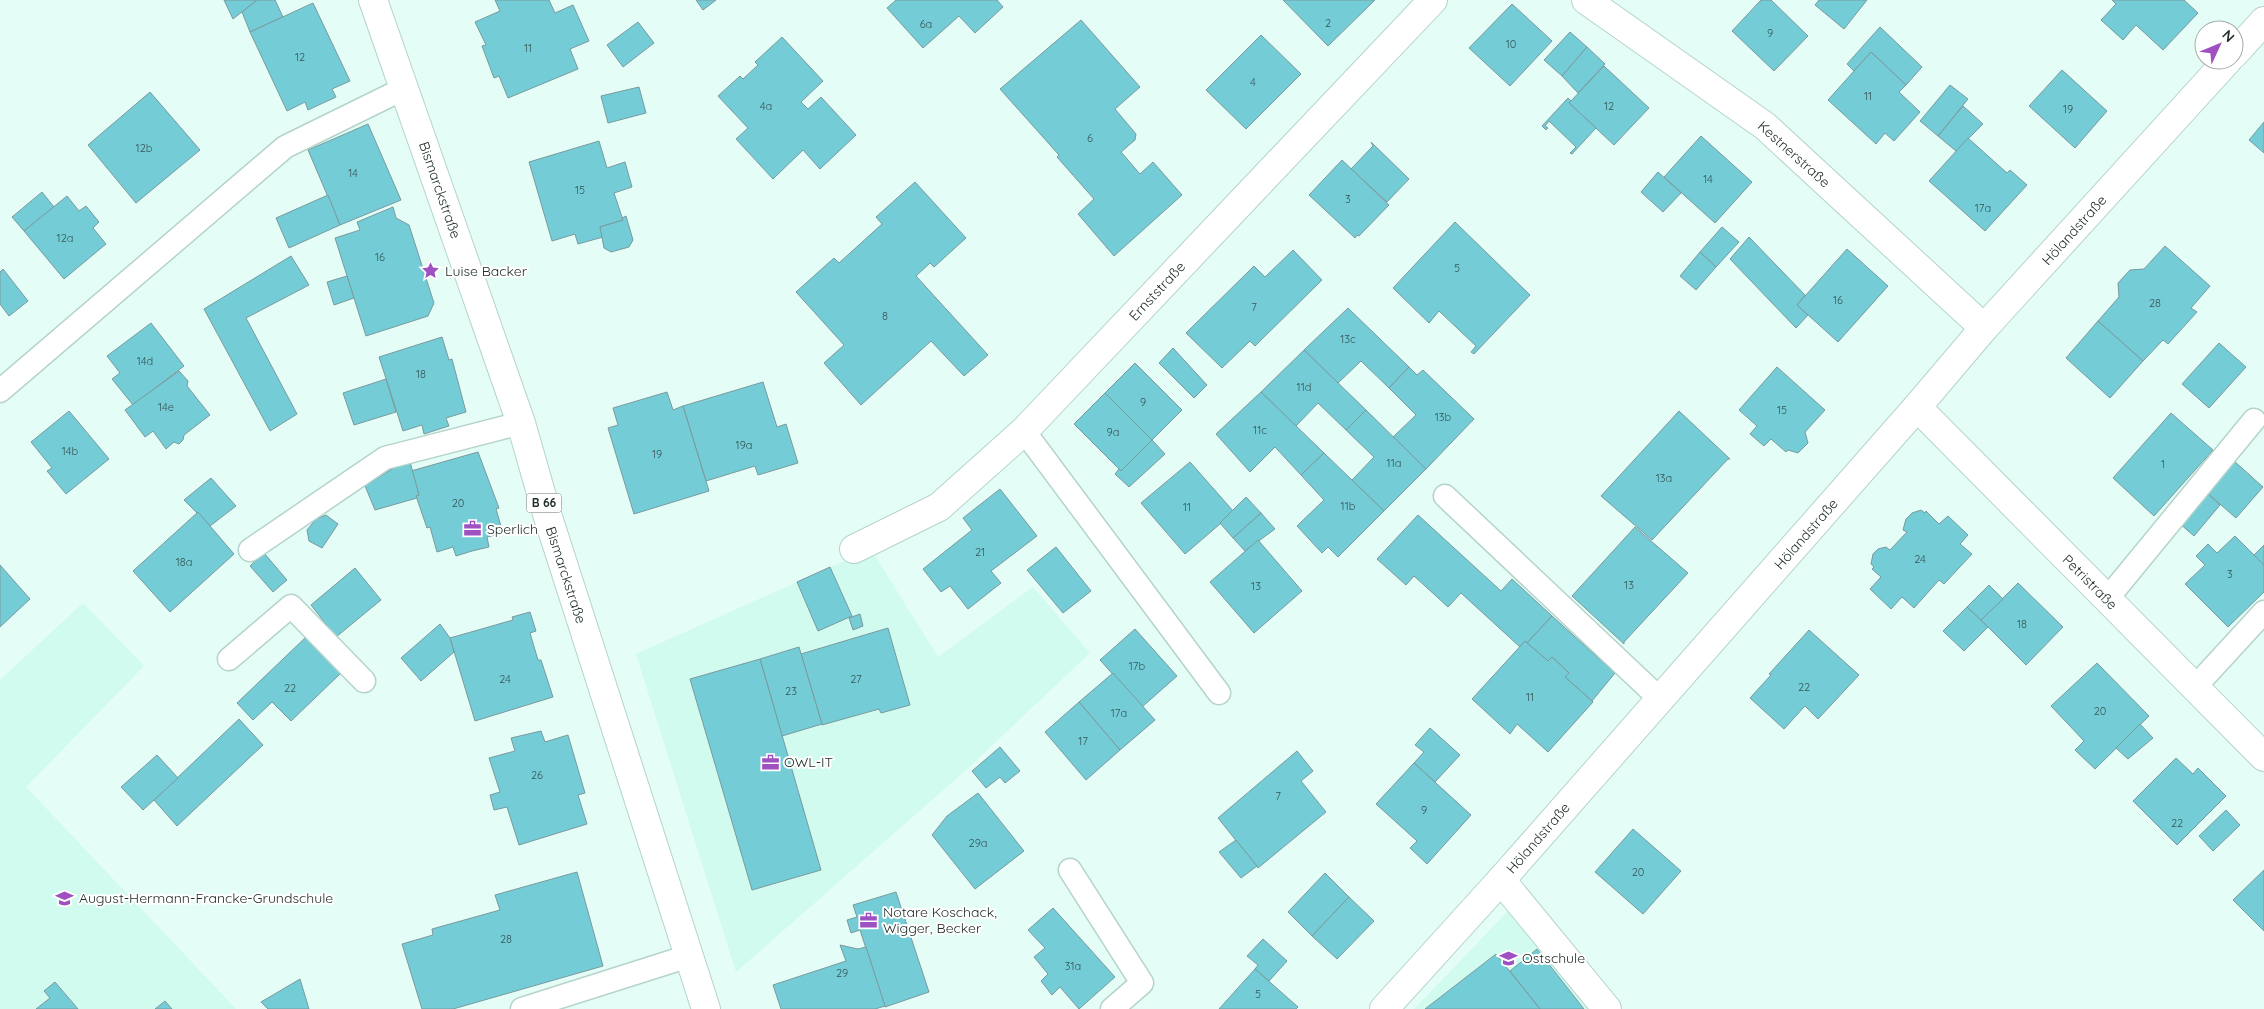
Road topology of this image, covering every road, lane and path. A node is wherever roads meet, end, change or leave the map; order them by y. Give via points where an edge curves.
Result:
1 (373, 0) edge
2 (1433, 0) edge
3 (1586, 0) edge
4 (2264, 21) edge
5 (2244, 43) edge
6 (2219, 70) edge
7 (404, 88) junction
8 (1984, 328) junction
9 (0, 391) edge
10 (1917, 407) junction
11 (2254, 420) dead end
12 (521, 423) junction
13 (1024, 431) junction
14 (1444, 496) dead end
15 (854, 549) dead end
16 (250, 550) dead end
17 (2107, 599) junction
18 (2264, 612) edge
19 (229, 659) dead end
20 (364, 681) dead end
21 (2195, 687) junction
22 (1219, 693) dead end
23 (1660, 699) junction
24 (2264, 757) edge
25 (1070, 870) dead end
26 (1501, 880) junction
27 (689, 956) junction
28 (522, 1009) edge
29 (706, 1009) edge
30 (1112, 1009) edge
31 (1384, 1009) edge
32 (1607, 1009) edge

1 - 7 street, Bismarckstraße / B 66
2 - 13 street, Ernststraße
3 - 8 street, Kestnerstraße via 1765,126
4 - 5 street
6 - 8 street, Hölandstraße
7 - 9 lane via 286,148
7 - 12 street, Bismarckstraße / B 66
8 - 10 street, Hölandstraße
10 - 17 street, Petristraße
10 - 23 street, Hölandstraße
11 - 17 lane
12 - 16 lane via 386,458
12 - 27 street, Bismarckstraße / B 66 via 547,514
13 - 15 street, Ernststraße via 939,507
13 - 22 lane
14 - 23 lane
17 - 21 street, Petristraße
18 - 21 lane
19 - 20 lane via 291,606
21 - 24 street, Petristraße
23 - 26 street, Hölandstraße
25 - 30 lane via 1142,982
26 - 31 street, Hölandstraße
26 - 32 street
27 - 28 lane
27 - 29 street, Bismarckstraße / B 66

